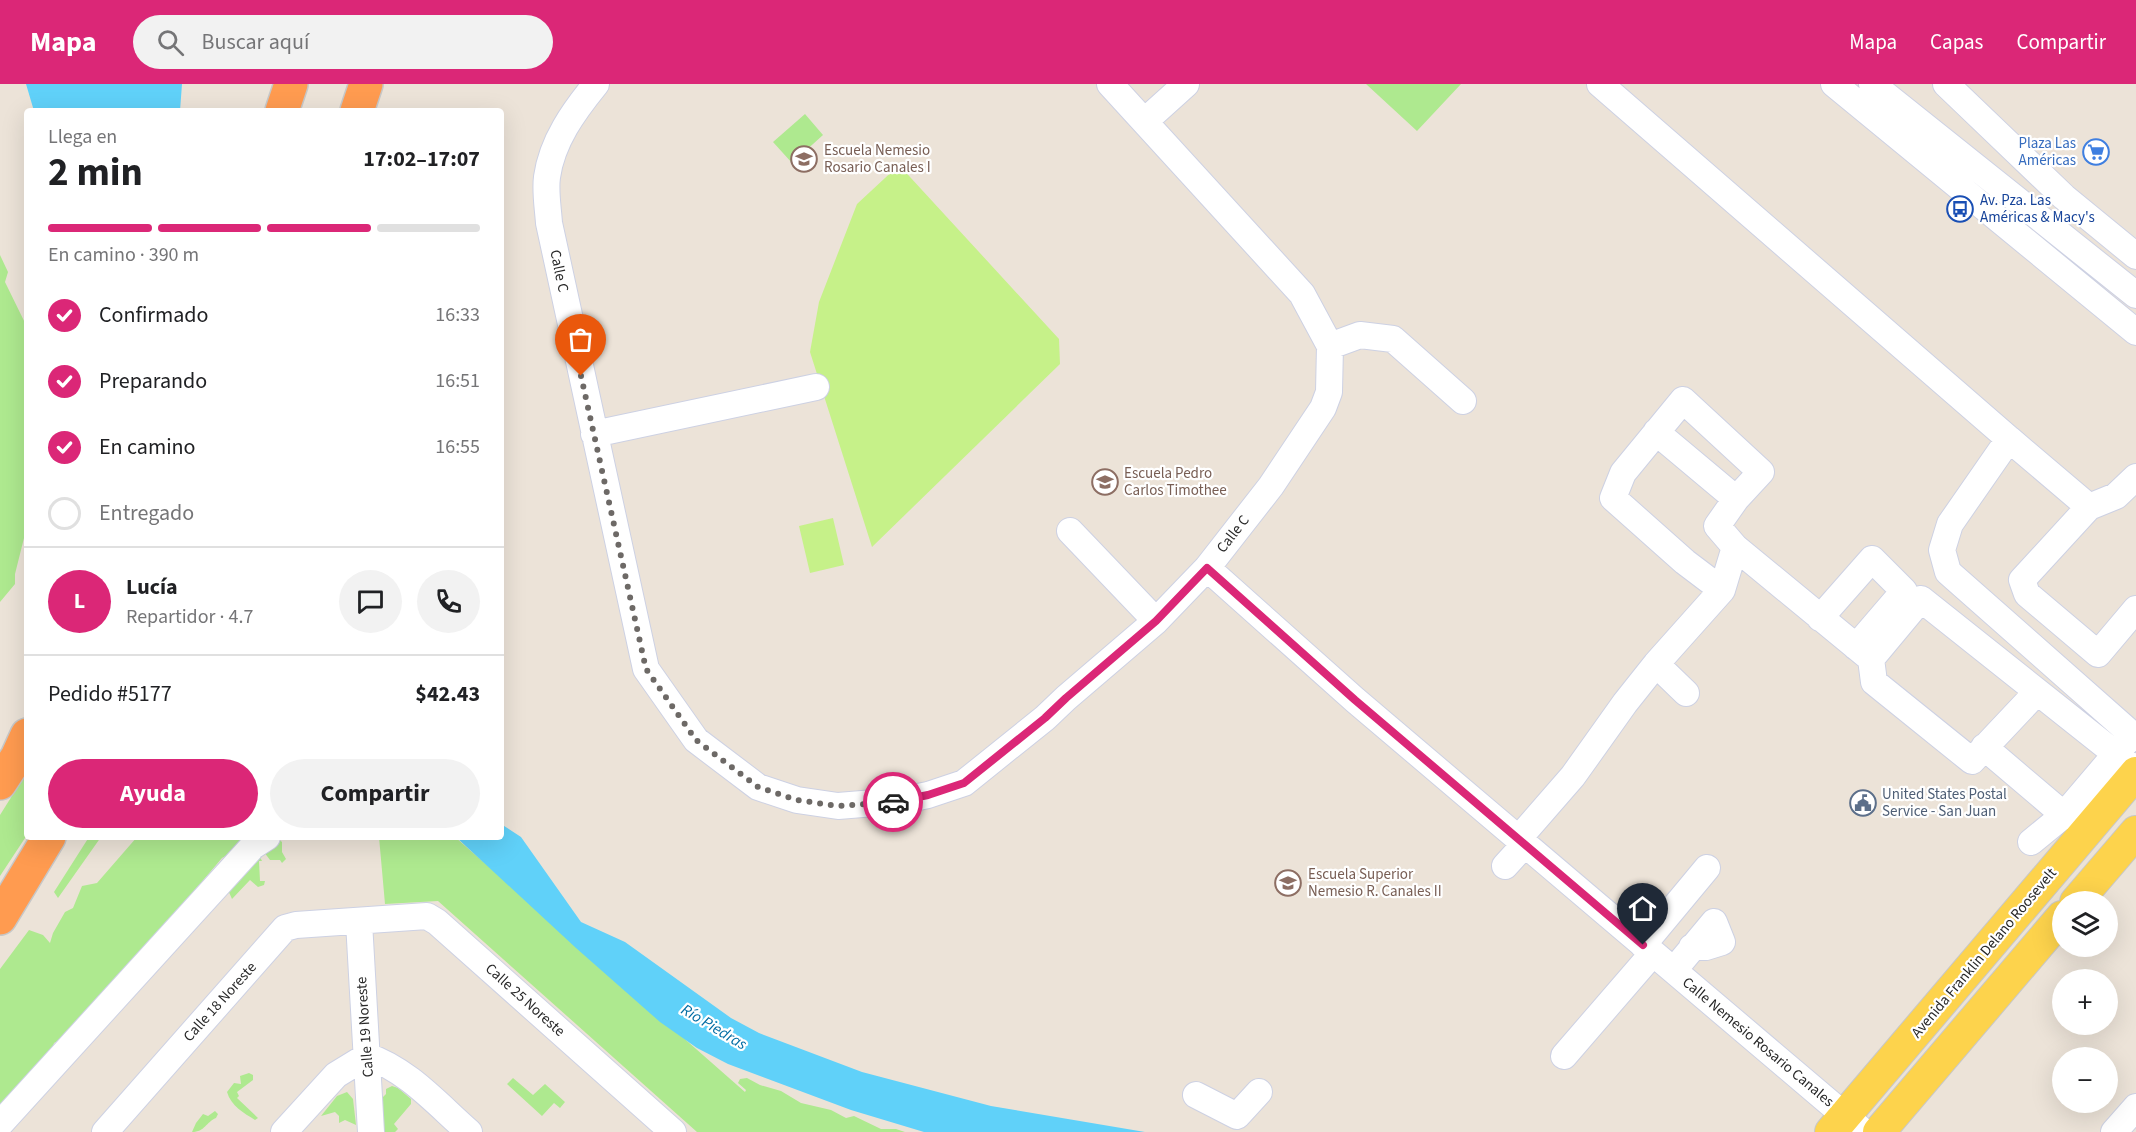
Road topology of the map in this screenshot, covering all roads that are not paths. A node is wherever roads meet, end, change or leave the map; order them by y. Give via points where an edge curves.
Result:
1 (291, 84) edge
2 (366, 84) edge
3 (596, 84) edge
4 (1110, 84) edge
5 (1186, 84) edge
6 (1600, 84) edge
7 (1946, 84) edge
8 (1866, 91) edge
9 (283, 108) edge
10 (358, 108) edge
11 (1145, 121) junction
12 (2136, 256) edge
13 (2136, 295) edge
14 (2136, 332) edge
15 (1330, 346) junction
16 (816, 387) dead end
17 (1463, 401) dead end
18 (1656, 432) junction
19 (594, 434) junction
20 (2009, 439) junction
21 (2136, 477) edge
22 (1736, 499) junction
23 (2089, 507) junction
24 (1070, 531) dead end
25 (1735, 547) junction
26 (1207, 568) junction
27 (1722, 590) junction
28 (2136, 609) edge
29 (1820, 618) junction
30 (1156, 621) junction
31 (1863, 653) junction
32 (1656, 664) junction
33 (2037, 692) junction
34 (1686, 693) dead end
35 (2135, 734) edge
36 (24, 741) edge
37 (1984, 747) junction
38 (2129, 766) edge
39 (0, 783) edge
40 (2104, 811) junction
41 (2064, 815) junction
42 (2136, 832) edge
43 (47, 840) edge
44 (262, 840) edge
45 (1522, 841) junction
46 (2031, 842) dead end
47 (2065, 858) junction
48 (1505, 866) dead end
49 (1707, 868) dead end
50 (2085, 891) edge
51 (0, 918) edge
52 (359, 922) junction
53 (2052, 929) edge
54 (1718, 932) dead end
55 (1648, 949) junction
56 (1674, 970) junction
57 (367, 1056) junction
58 (1564, 1056) dead end
59 (1259, 1092) dead end
60 (1196, 1095) dead end
61 (2136, 1107) edge
62 (0, 1124) edge
63 (1847, 1127) edge
64 (105, 1132) edge
65 (284, 1132) edge
66 (371, 1132) edge
67 (469, 1132) edge
68 (673, 1132) edge
69 (1879, 1132) edge
70 (2114, 1132) edge

1 - 9 highway
2 - 10 highway
3 - 19 street, Calle C via 561,133 547,178 549,223
4 - 11 street, Calle C
5 - 11 street
6 - 20 street
7 - 12 street via 2064,196
8 - 13 street
8 - 14 street
11 - 15 street, Calle C via 1302,294
15 - 17 street via 1360,335 1394,339
15 - 26 street, Calle C via 1329,392 1323,408 1271,486
16 - 19 street
18 - 22 street
18 - 22 street via 1683,400 1761,472
18 - 27 street via 1623,473 1614,498
19 - 30 street, Calle C via 646,669 696,740 758,787 797,800 838,806 899,801 964,783
20 - 23 street
20 - 35 street via 1950,524 1942,550 1948,572
21 - 23 street via 2116,496
22 - 25 street via 1717,526
23 - 28 street via 2022,580 2026,594 2097,654
24 - 30 street
25 - 27 street
25 - 29 street
26 - 30 street, Calle C
26 - 45 street, Calle Nemesio Rosario Canales
27 - 32 street
29 - 31 street
29 - 31 street via 1872,559 1904,591
31 - 33 street via 1921,599
31 - 37 street via 1874,682 1972,761
32 - 34 street
32 - 45 street via 1625,703 1586,775
33 - 37 street
33 - 38 street
35 - 38 street
36 - 39 highway
37 - 41 street
38 - 40 main road, Avenida Franklin Delano Roosevelt
38 - 41 street
40 - 41 street via 2089,817
40 - 47 main road, Avenida Franklin Delano Roosevelt
41 - 46 street
41 - 47 street
42 - 50 main road
43 - 51 highway
44 - 62 street
45 - 48 street
45 - 55 street, Calle Nemesio Rosario Canales
47 - 63 main road, Avenida Franklin Delano Roosevelt
49 - 55 street
52 - 57 street, Calle 19 Noreste
52 - 64 street, Calle 18 Noreste via 285,928
52 - 68 street, Calle 25 Noreste via 433,918
53 - 69 main road
54 - 56 street via 1692,947
55 - 56 street, Calle Nemesio Rosario Canales
55 - 58 street
56 - 63 street, Calle Nemesio Rosario Canales
57 - 65 street via 336,1075
57 - 66 street, Calle 19 Noreste
57 - 67 street via 409,1078
59 - 60 street via 1237,1116
61 - 70 street

